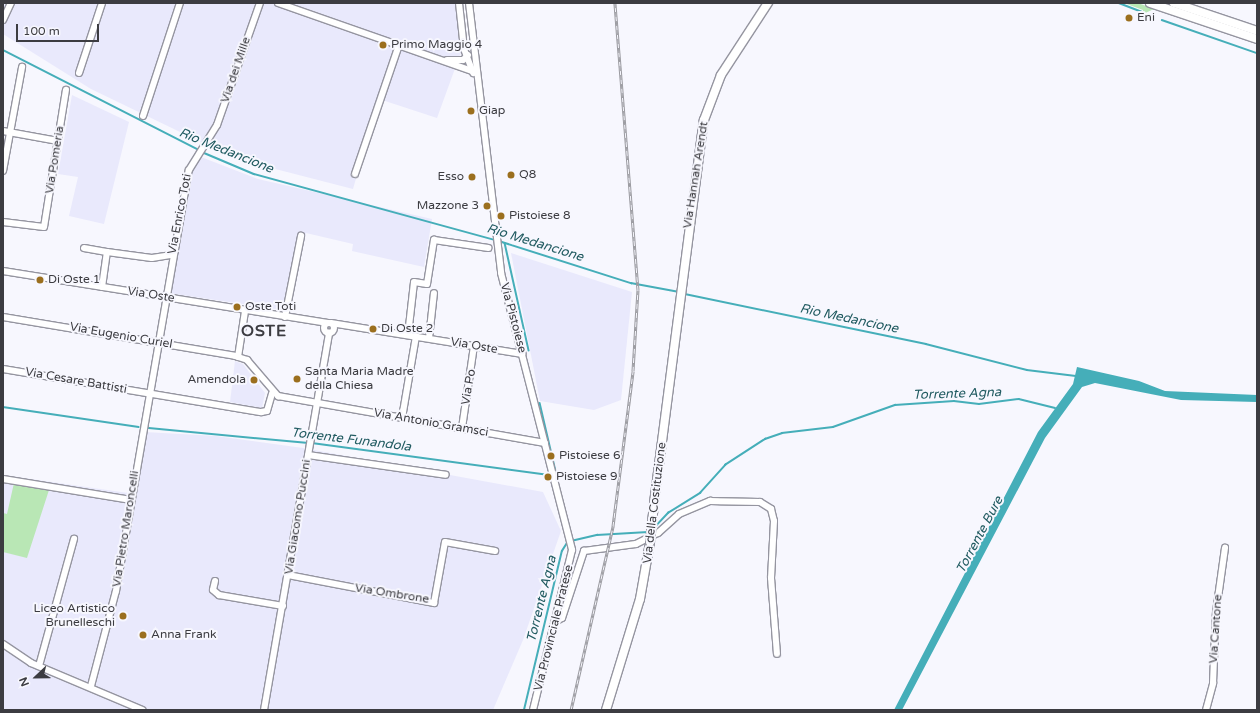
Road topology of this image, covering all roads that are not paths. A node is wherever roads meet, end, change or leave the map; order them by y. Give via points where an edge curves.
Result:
1 (10, 3) edge
2 (102, 3) edge
3 (180, 3) edge
4 (260, 3) edge
5 (278, 3) edge
6 (459, 3) edge
7 (469, 3) edge
8 (768, 3) edge
9 (1150, 3) edge
10 (1174, 3) edge
11 (3, 20) edge
12 (1257, 31) edge
13 (1257, 39) edge
14 (399, 45) junction
15 (475, 50) junction
16 (467, 56) junction
17 (446, 60) junction
18 (22, 66) dead end
19 (472, 71) junction
20 (79, 73) dead end
21 (478, 86) junction
22 (66, 90) dead end
23 (143, 116) dead end
24 (6, 132) edge
25 (210, 136) joint
26 (58, 141) junction
27 (3, 171) edge
28 (355, 174) dead end
29 (3, 222) edge
30 (301, 236) dead end
31 (84, 248) dead end
32 (488, 248) dead end
33 (107, 252) junction
34 (172, 255) junction
35 (3, 271) edge
36 (102, 287) junction
37 (434, 293) dead end
38 (680, 295) joint
39 (165, 298) junction
40 (245, 310) junction
41 (3, 316) edge
42 (285, 317) junction
43 (300, 319) junction
44 (330, 323) junction
45 (327, 331) junction
46 (408, 335) junction
47 (416, 336) junction
48 (429, 338) junction
49 (157, 342) junction
50 (474, 346) junction
51 (523, 354) junction
52 (238, 356) junction
53 (3, 369) edge
54 (148, 393) junction
55 (272, 393) junction
56 (317, 403) junction
57 (402, 418) junction
58 (462, 428) junction
59 (545, 443) junction
60 (308, 453) junction
61 (446, 475) dead end
62 (3, 480) edge
63 (131, 500) junction
64 (74, 540) dead end
65 (571, 547) joint
66 (1225, 548) dead end
67 (496, 550) dead end
68 (288, 575) junction
69 (215, 581) dead end
70 (283, 606) junction
71 (555, 622) junction
72 (3, 644) edge
73 (777, 654) dead end
74 (39, 666) junction
75 (91, 686) junction
76 (142, 710) edge
77 (264, 710) edge
78 (533, 710) edge
79 (606, 710) edge
80 (1206, 710) edge

1 - 11 street
2 - 20 street
3 - 23 street
4 - 25 street, Via dei Mille via 217,125
5 - 14 street
6 - 16 street, Via Pistoiese
7 - 15 street, Via Pistoiese
8 - 38 main road, Via Hannah Arendt via 721,75 708,105 696,159
9 - 13 main road
10 - 12 main road
14 - 17 street
14 - 28 street
15 - 16 street
15 - 21 street, Via Pistoiese
16 - 17 street via 463,60
16 - 19 street, Via Pistoiese
17 - 19 street
18 - 24 street
19 - 21 street, Via Pistoiese
21 - 51 street, Via Pistoiese via 497,247
22 - 26 street, Via Pomeria
24 - 26 street
24 - 27 street
25 - 34 street, Via Enrico Toti via 195,155
26 - 29 street, Via Pomeria via 41,229
30 - 42 street
31 - 33 street
32 - 46 street via 434,240 427,284 414,282
33 - 34 street via 152,258
33 - 36 street
34 - 39 street, Via Enrico Toti
35 - 36 street, Via Oste
36 - 39 street, Via Oste
37 - 48 street
38 - 79 main road, Via della Costituzione, bridge via 650,542 640,599
39 - 40 street, Via Oste
39 - 49 street, Via Enrico Toti
40 - 42 street, Via Oste
40 - 52 street
41 - 49 street, Via Eugenio Curiel
42 - 43 street, Via Oste
43 - 44 street, Via Oste
43 - 45 street, Via Oste
44 - 45 street, Via Giacomo Puccini via 334,328
44 - 46 street, Via Oste
45 - 56 street, Via Giacomo Puccini
46 - 47 street, Via Oste
47 - 48 street, Via Oste
47 - 57 street
48 - 50 street, Via Oste
49 - 52 street, Via Eugenio Curiel
49 - 54 street, Via Pietro Maroncelli
50 - 51 street, Via Oste
50 - 58 street, Via Po
51 - 59 street, Via Pistoiese
52 - 55 street via 247,360
53 - 54 street, Via Cesare Battisti
54 - 55 street, Via Cesare Battisti via 261,412 267,411
54 - 63 street, Via Pietro Maroncelli
55 - 56 street, Via Antonio Gramsci
56 - 57 street, Via Antonio Gramsci
56 - 60 street, Via Giacomo Puccini
57 - 58 street, Via Antonio Gramsci
58 - 59 street, Via Antonio Gramsci
59 - 65 street, Via Pistoiese
60 - 61 street
60 - 68 street, Via Giacomo Puccini
62 - 63 street
63 - 75 street, Via Pietro Maroncelli via 116,591
64 - 74 street
65 - 71 street, Via Provinciale Pratese
66 - 80 street, Via Cantone via 1216,612 1213,683
67 - 68 street, Via Ombrone via 445,542 434,603
68 - 70 street, Via Giacomo Puccini
69 - 70 street via 213,590 219,595
70 - 77 street, Via Giacomo Puccini
71 - 73 street via 562,618 584,551 636,544 658,533 679,514 710,501 760,502 771,509 774,521 771,578
71 - 78 street, Via Provinciale Pratese
72 - 74 street
74 - 75 street
75 - 76 street

